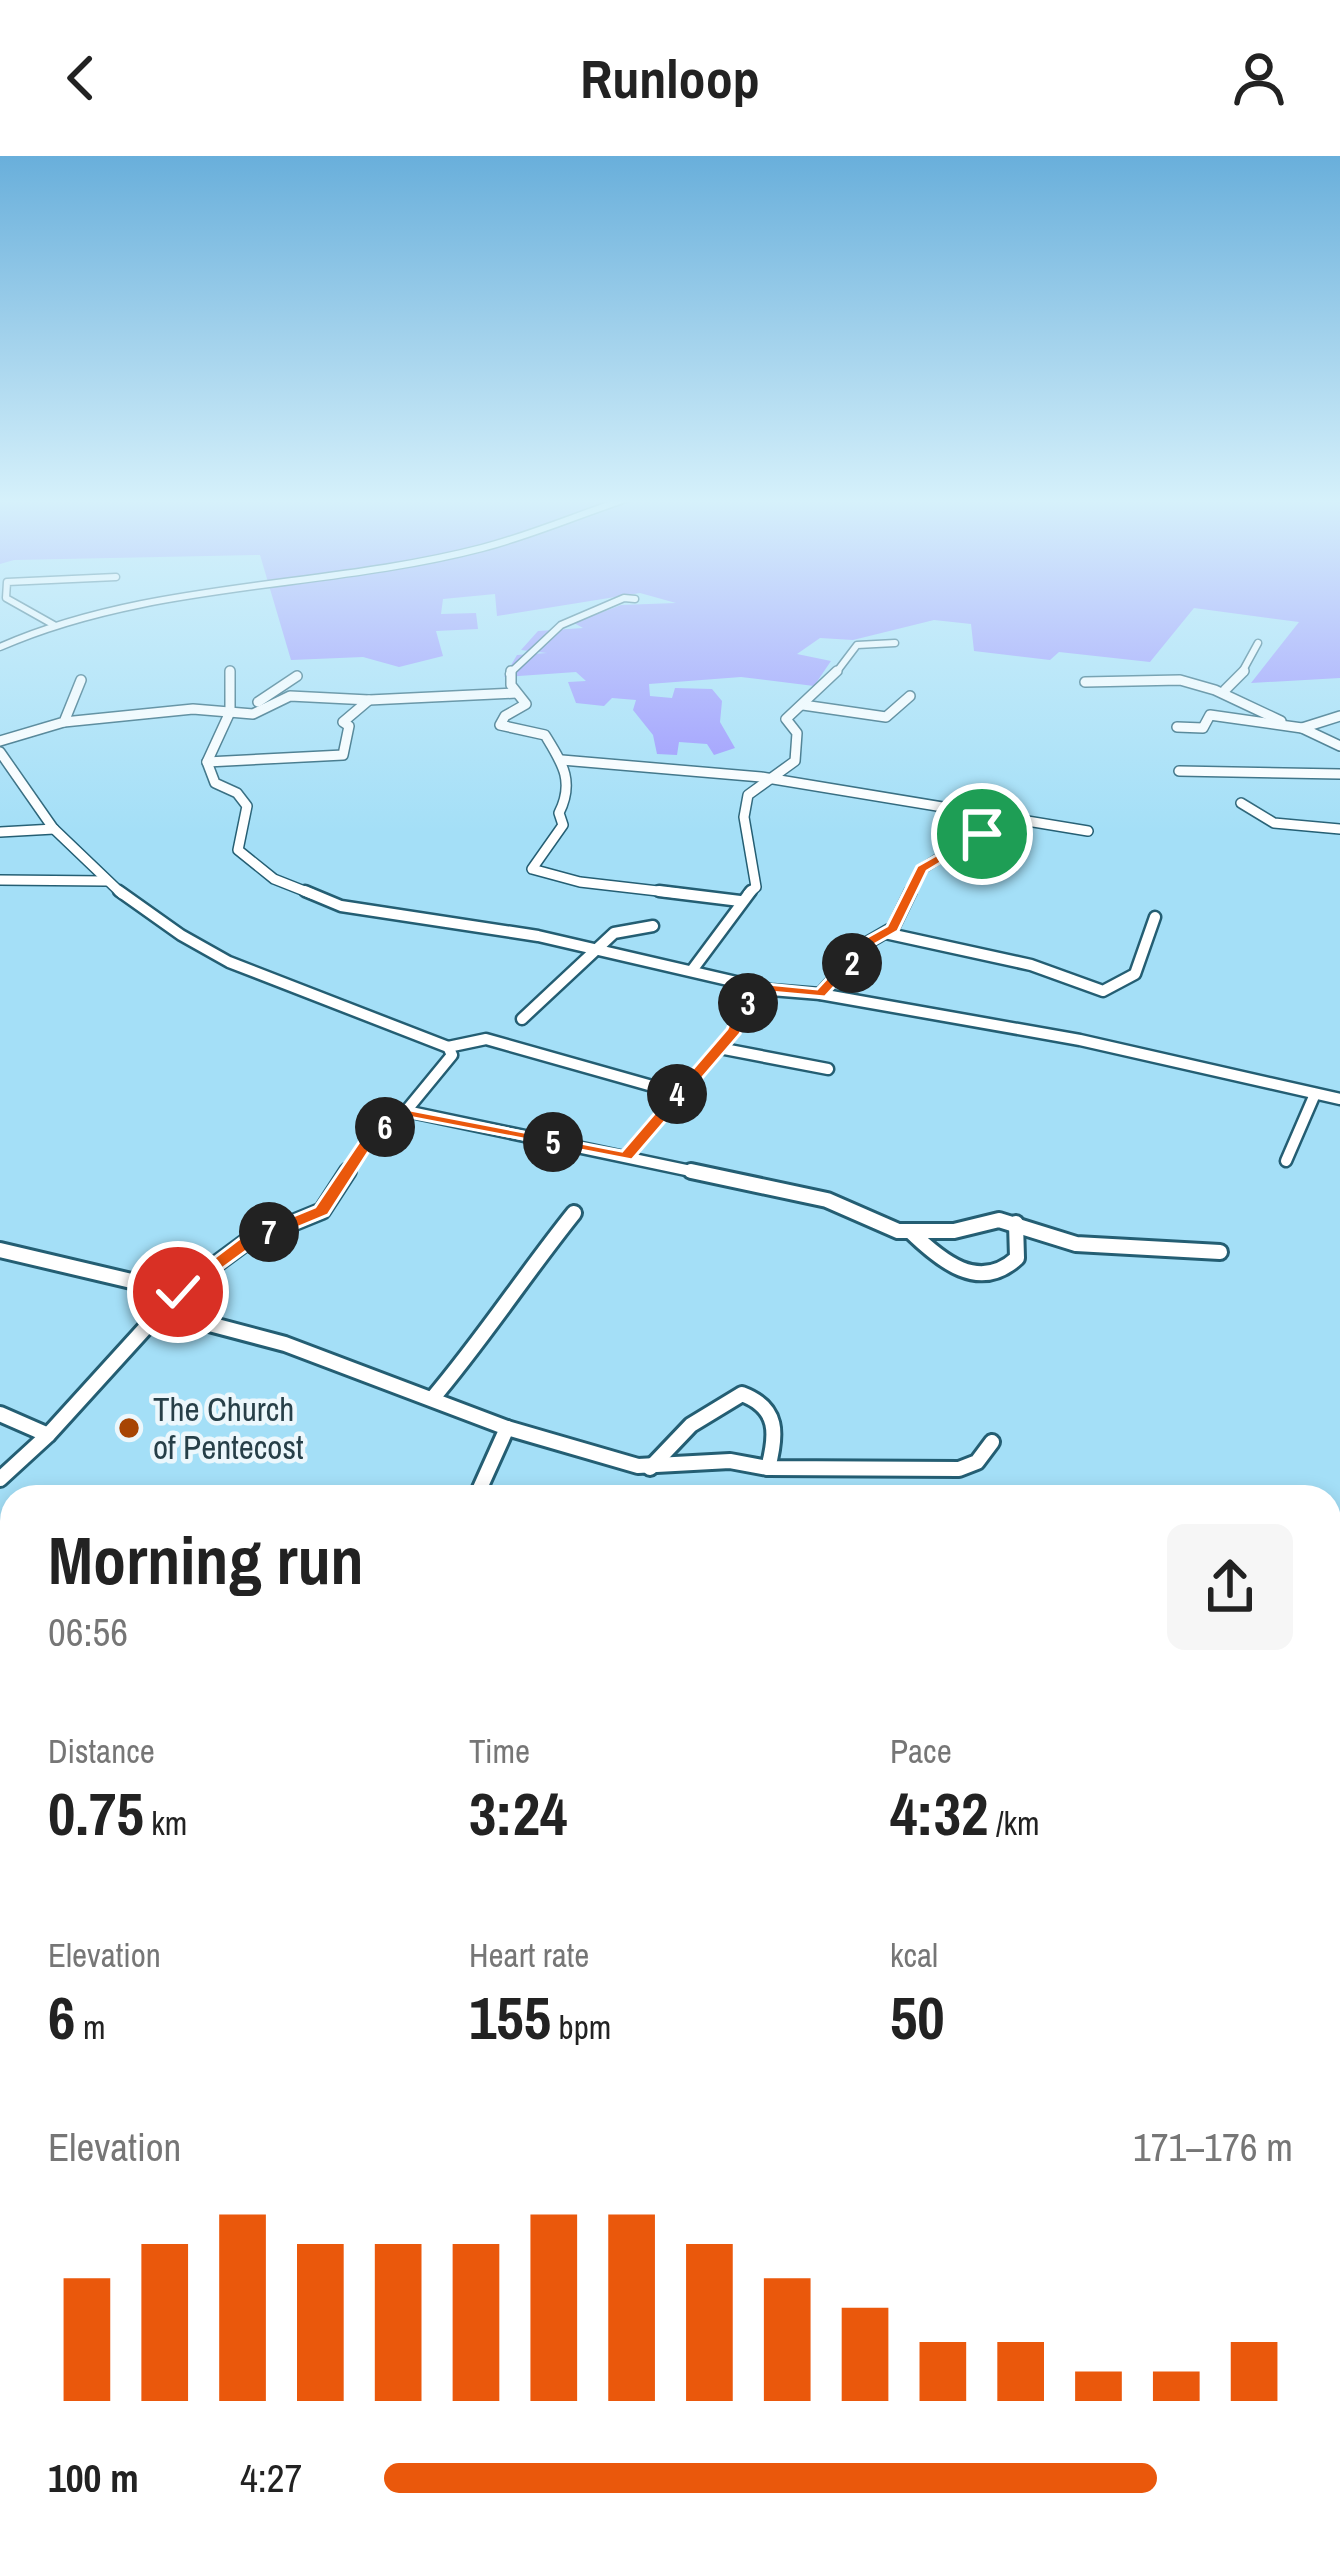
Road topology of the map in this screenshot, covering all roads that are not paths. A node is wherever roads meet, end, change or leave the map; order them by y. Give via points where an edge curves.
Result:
1 (23, 610) edge
2 (144, 610) edge
3 (597, 610) edge
4 (55, 626) junction
5 (895, 643) dead end
6 (1258, 644) dead end
7 (0, 647) edge
8 (230, 670) dead end
9 (296, 676) dead end
10 (80, 680) dead end
11 (1085, 682) dead end
12 (1225, 690) junction
13 (516, 693) junction
14 (910, 696) dead end
15 (369, 700) junction
16 (803, 705) junction
17 (230, 712) junction
18 (1340, 716) edge
19 (64, 722) junction
20 (1281, 722) junction
21 (1178, 727) dead end
22 (1302, 728) junction
23 (0, 741) edge
24 (1340, 746) edge
25 (0, 752) edge
26 (562, 760) junction
27 (207, 762) junction
28 (1179, 771) dead end
29 (1340, 774) edge
30 (767, 779) junction
31 (1241, 803) dead end
32 (1005, 816) junction
33 (54, 829) junction
34 (1340, 829) edge
35 (1088, 831) dead end
36 (0, 832) edge
37 (106, 881) junction
38 (3, 882) edge
39 (740, 901) junction
40 (1155, 916) dead end
41 (652, 926) dead end
42 (885, 933) junction
43 (600, 951) junction
44 (693, 969) junction
45 (754, 986) junction
46 (820, 994) junction
47 (522, 1019) dead end
48 (448, 1047) junction
49 (719, 1048) junction
50 (828, 1069) dead end
51 (677, 1093) junction
52 (1315, 1094) junction
53 (1340, 1100) edge
54 (406, 1111) junction
55 (626, 1156) junction
56 (1286, 1161) dead end
57 (574, 1213) dead end
58 (1016, 1222) junction
59 (910, 1231) junction
60 (0, 1250) edge
61 (1220, 1252) dead end
62 (178, 1292) junction
63 (160, 1311) junction
64 (432, 1399) junction
65 (0, 1414) edge
66 (507, 1428) junction
67 (48, 1435) junction
68 (992, 1442) dead end
69 (650, 1468) junction
70 (768, 1468) junction
71 (0, 1479) edge
72 (481, 1485) edge

1 - 4 street
2 - 4 street
3 - 13 street via 531,648 509,673
4 - 7 street
5 - 16 street via 856,645
6 - 12 street
8 - 17 street
9 - 17 street
10 - 19 street
11 - 12 street via 1111,686 1144,677
12 - 20 street
13 - 15 street
13 - 26 street via 526,704 500,725 545,735
14 - 16 street via 886,717
15 - 17 street via 290,696 254,714
15 - 27 street via 343,722 343,755
16 - 30 street via 786,719 797,734 795,761
17 - 19 street
17 - 27 street
18 - 22 street
19 - 23 street
20 - 21 street via 1210,715 1203,728
20 - 22 street
22 - 24 street
25 - 33 street
26 - 30 street via 674,764
26 - 39 street via 563,825 532,869
27 - 43 street via 215,783 247,806 238,850 274,879 340,906
28 - 29 street
30 - 32 street
30 - 39 street via 748,795 747,843 759,880
31 - 34 street via 1288,827
32 - 35 street
32 - 42 street via 922,869
33 - 36 street
33 - 37 street
37 - 38 street
37 - 48 street via 230,966
39 - 44 street
40 - 42 street via 1133,979 1103,991 1031,965
41 - 43 street via 620,930
42 - 46 street
43 - 44 street
43 - 47 street
44 - 45 street
45 - 46 street
45 - 49 street
46 - 52 street via 1080,1040
48 - 51 street via 486,1039
48 - 54 street via 449,1063
49 - 50 street
49 - 51 street
51 - 55 street
52 - 53 street
52 - 56 street
54 - 55 street
54 - 62 street via 367,1142 322,1211 246,1242
55 - 59 street via 826,1200 889,1230
57 - 64 street
58 - 59 street
58 - 59 street via 1018,1258 991,1275 947,1265
58 - 61 street via 1076,1244
60 - 62 street
62 - 63 street
63 - 64 street via 285,1344
63 - 67 street
64 - 66 street
65 - 67 street
66 - 69 street
66 - 72 street
67 - 71 street
68 - 70 street via 959,1469
69 - 70 street via 704,1461
69 - 70 street via 691,1425 742,1394 774,1413

